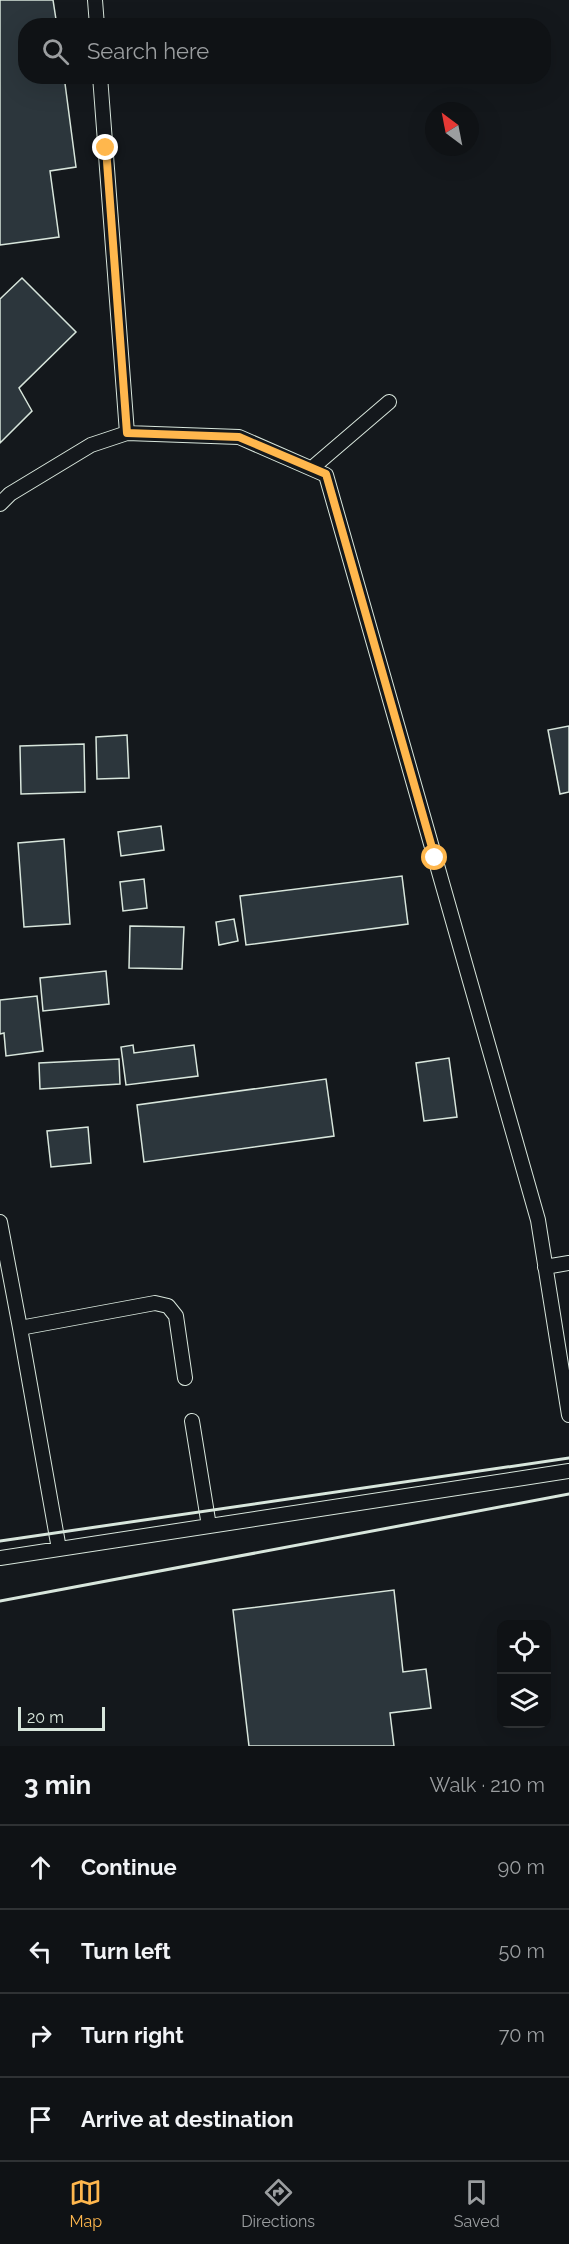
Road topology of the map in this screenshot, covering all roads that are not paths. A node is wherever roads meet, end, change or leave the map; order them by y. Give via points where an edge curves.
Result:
1 (95, 0) edge
2 (96, 18) edge
3 (101, 84) edge
4 (388, 402) dead end
5 (127, 433) junction
6 (312, 468) junction
7 (0, 504) edge
8 (0, 1222) edge
9 (569, 1263) edge
10 (545, 1267) junction
11 (20, 1328) junction
12 (185, 1378) dead end
13 (569, 1414) edge
14 (192, 1421) dead end
15 (569, 1471) edge
16 (209, 1526) junction
17 (59, 1549) junction
18 (0, 1558) edge

1 - 2 lane
3 - 5 lane
4 - 6 lane
5 - 6 lane via 239,437
5 - 7 lane via 92,445 10,494
6 - 10 lane via 326,474 538,1220
8 - 11 lane
9 - 10 lane
10 - 13 lane
11 - 12 lane via 155,1303 168,1306 176,1316
11 - 17 lane
14 - 16 lane
15 - 16 lane
16 - 17 lane
17 - 18 lane

